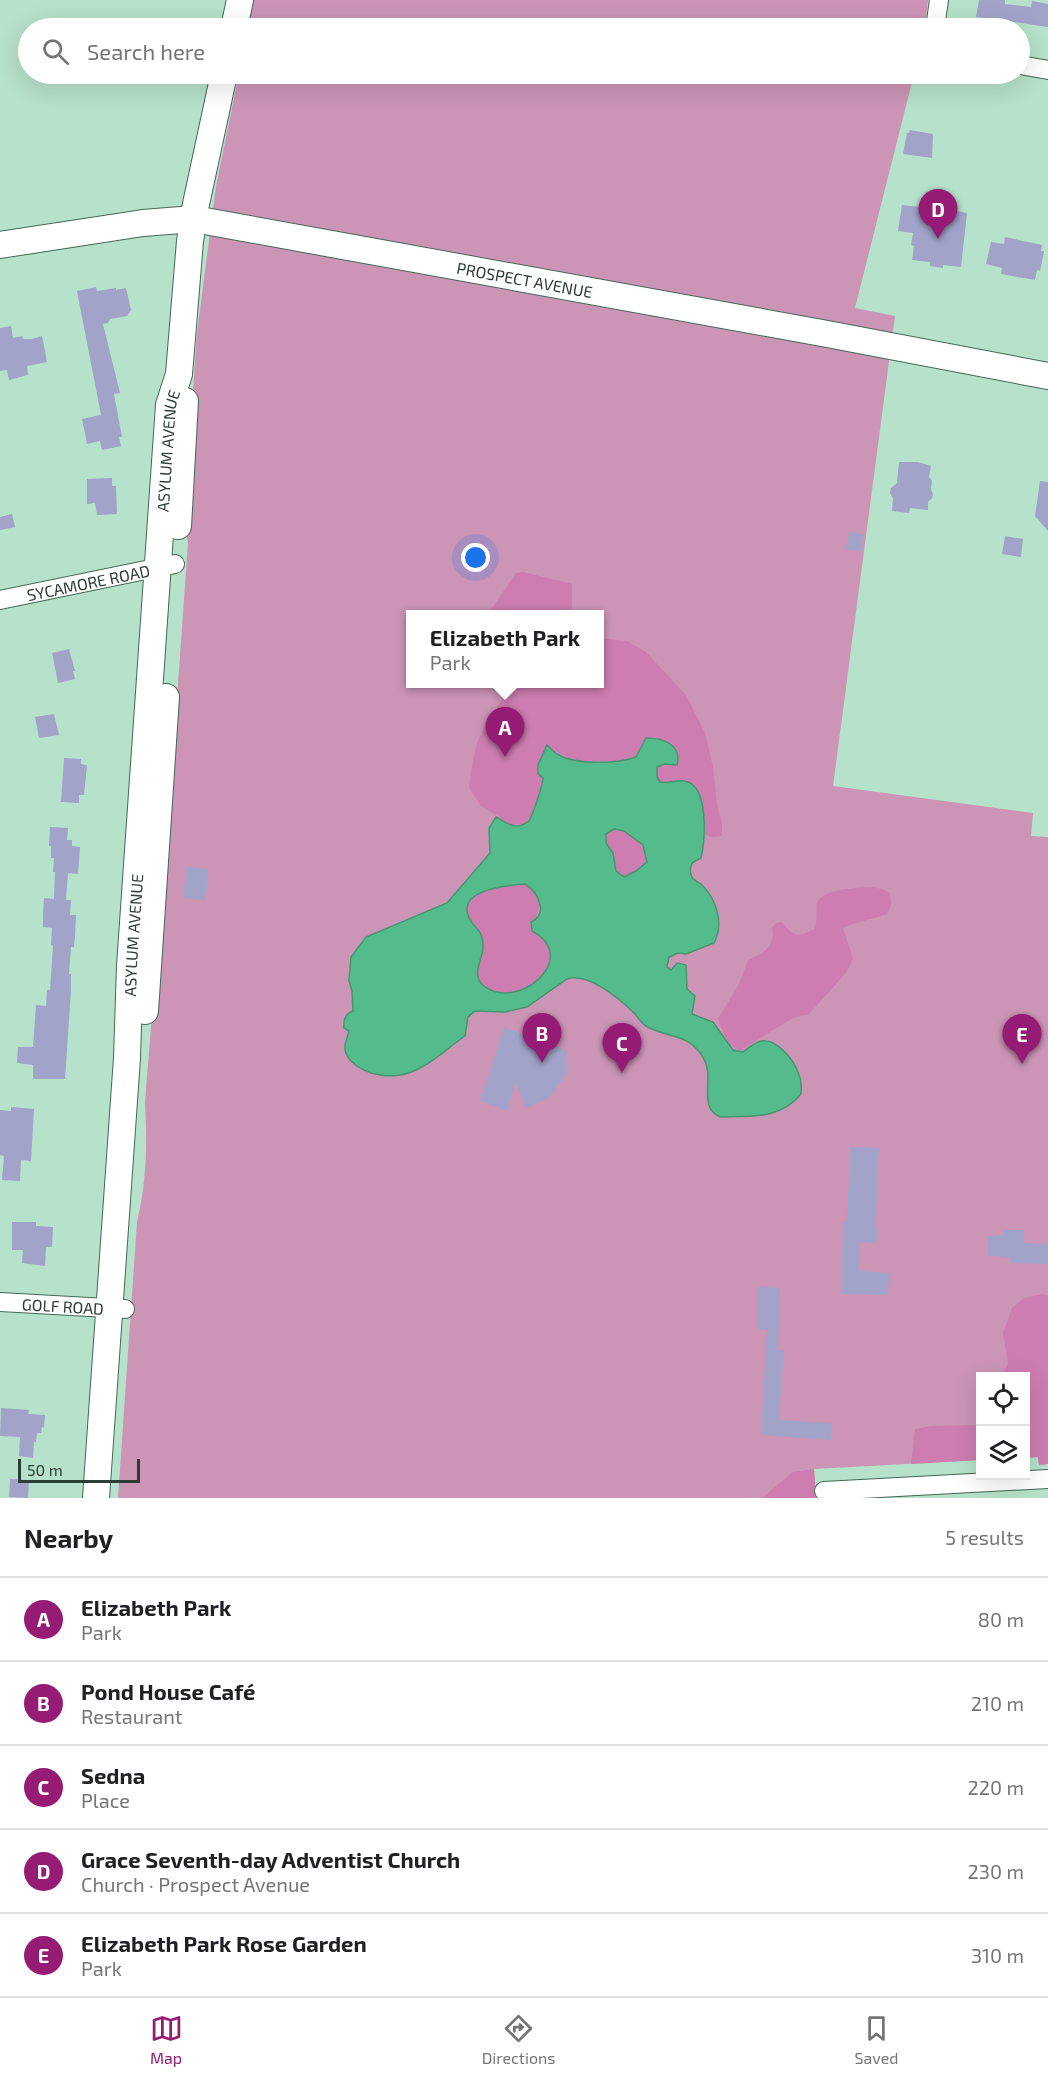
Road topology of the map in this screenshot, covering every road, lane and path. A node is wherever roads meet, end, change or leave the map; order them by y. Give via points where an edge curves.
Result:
1 (240, 0) edge
2 (939, 0) edge
3 (236, 18) edge
4 (936, 18) edge
5 (1030, 67) edge
6 (1048, 70) edge
7 (222, 84) edge
8 (194, 219) junction
9 (0, 245) edge
10 (1048, 376) edge
11 (166, 566) junction
12 (0, 600) edge
13 (0, 1302) edge
14 (117, 1308) junction
15 (1048, 1479) edge
16 (1021, 1490) edge
17 (824, 1491) dead end
18 (96, 1498) edge
19 (112, 1498) edge

1 - 3 main road
2 - 4 street
5 - 6 street
7 - 8 main road, ASYLUM AVENUE
8 - 9 main road, PROSPECT AVENUE
8 - 10 main road, PROSPECT AVENUE
8 - 11 main road, ASYLUM AVENUE via 179,374 169,405
11 - 12 street, SYCAMORE ROAD
11 - 14 main road, ASYLUM AVENUE via 130,966
13 - 14 street, GOLF ROAD
14 - 18 main road, ASYLUM AVENUE
14 - 19 main road, ASYLUM AVENUE
15 - 16 street
16 - 17 street

